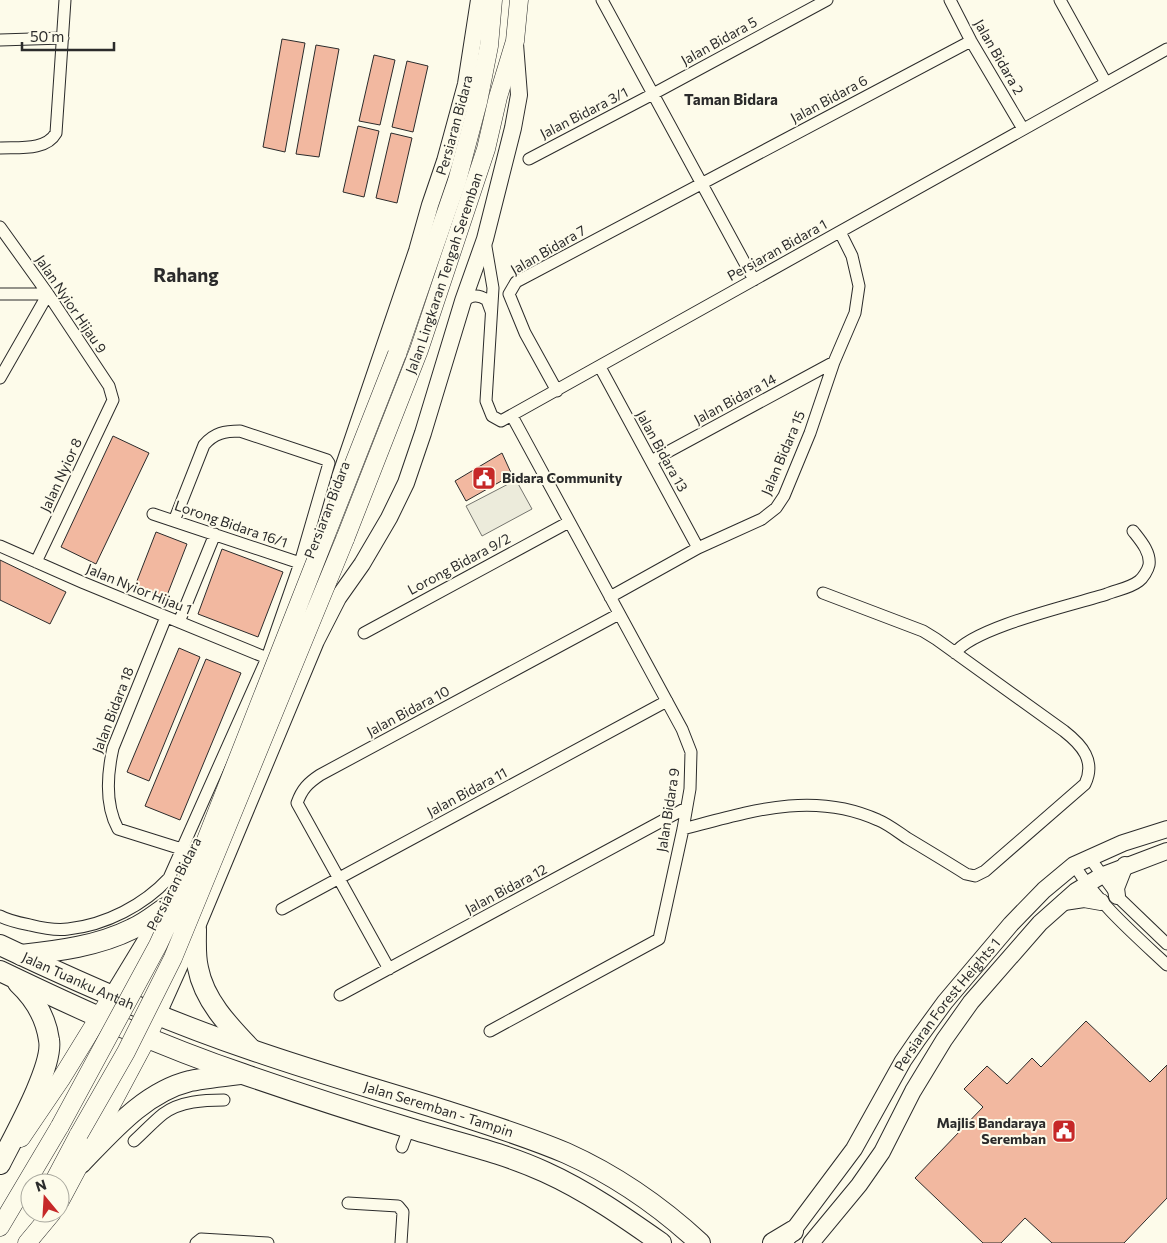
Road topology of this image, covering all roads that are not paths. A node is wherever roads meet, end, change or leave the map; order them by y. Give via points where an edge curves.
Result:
1 (65, 0) edge
2 (480, 0) edge
3 (493, 0) edge
4 (519, 0) edge
5 (827, 0) edge
6 (950, 0) edge
7 (1061, 0) edge
8 (606, 1) edge
9 (63, 38) junction
10 (0, 40) edge
11 (971, 40) junction
12 (515, 42) junction
13 (1167, 48) edge
14 (1106, 83) junction
15 (653, 94) junction
16 (1024, 129) junction
17 (0, 148) edge
18 (529, 159) dead end
19 (701, 184) junction
20 (0, 227) edge
21 (840, 232) junction
22 (485, 239) junction
23 (754, 280) junction
24 (0, 294) edge
25 (48, 294) junction
26 (463, 301) junction
27 (491, 313) junction
28 (397, 354) joint
29 (834, 362) junction
30 (600, 367) junction
31 (0, 378) edge
32 (557, 391) junction
33 (113, 400) joint
34 (512, 416) junction
35 (651, 461) junction
36 (153, 514) dead end
37 (174, 521) junction
38 (569, 522) junction
39 (1133, 531) dead end
40 (215, 534) junction
41 (345, 539) joint
42 (0, 546) edge
43 (698, 548) junction
44 (36, 562) junction
45 (300, 563) junction
46 (823, 593) dead end
47 (610, 597) junction
48 (619, 614) junction
49 (166, 617) junction
50 (179, 622) junction
51 (364, 633) dead end
52 (955, 653) junction
53 (267, 658) junction
54 (667, 701) junction
55 (686, 808) junction
56 (683, 828) junction
57 (1167, 829) edge
58 (187, 851) junction
59 (1167, 851) edge
60 (1089, 857) junction
61 (1074, 865) junction
62 (1125, 866) junction
63 (1101, 876) junction
64 (340, 878) junction
65 (1086, 884) junction
66 (1117, 896) junction
67 (1064, 902) junction
68 (1101, 902) junction
69 (165, 908) junction
70 (282, 909) dead end
71 (0, 916) edge
72 (196, 929) junction
73 (1167, 944) edge
74 (0, 945) edge
75 (21, 955) junction
76 (132, 964) junction
77 (1167, 966) edge
78 (389, 969) junction
79 (177, 972) junction
80 (6, 974) edge
81 (340, 995) dead end
82 (112, 996) junction
83 (99, 1016) junction
84 (157, 1016) junction
85 (490, 1031) dead end
86 (147, 1038) junction
87 (252, 1050) junction
88 (242, 1074) junction
89 (62, 1078) junction
90 (116, 1097) junction
91 (224, 1100) dead end
92 (409, 1128) junction
93 (134, 1141) dead end
94 (402, 1147) dead end
95 (81, 1162) junction
96 (0, 1164) edge
97 (0, 1170) edge
98 (58, 1173) edge
99 (70, 1182) edge
100 (348, 1202) dead end
101 (32, 1223) edge
102 (44, 1223) edge
103 (678, 1223) junction
104 (0, 1227) edge
105 (788, 1237) edge
106 (21, 1243) edge
107 (27, 1243) edge
108 (196, 1243) edge
109 (268, 1243) edge
110 (401, 1243) edge
111 (661, 1243) edge
112 (700, 1243) edge
113 (711, 1243) edge
114 (773, 1243) edge
115 (811, 1243) edge

1 - 9 street
2 - 58 main road, Persiaran Bidara via 466,84 445,161 344,468 273,651
3 - 28 main road, Jalan Lingkaran Tengah Seremban via 489,46 458,181
4 - 12 main road, Jalan Lingkaran Tengah Seremban
5 - 15 street, Jalan Bidara 5
6 - 11 street, Jalan Bidara 2
7 - 14 street
8 - 15 street
9 - 10 street
9 - 17 street via 56,134 41,144
11 - 16 street, Jalan Bidara 2
11 - 19 street, Jalan Bidara 6
12 - 22 main road via 519,94
12 - 41 main road, Jalan Lingkaran Tengah Seremban via 486,149 419,350
13 - 14 street, Persiaran Bidara 1
14 - 16 street, Persiaran Bidara 1
15 - 18 street, Jalan Bidara 3/1
15 - 19 street
16 - 21 street, Persiaran Bidara 1
19 - 23 street
19 - 32 street, Jalan Bidara 7 via 516,282 510,294 515,311
20 - 25 street, Jalan Nyior Hijau 9
21 - 23 street, Persiaran Bidara 1
21 - 29 street, Jalan Bidara 15 via 852,256 859,286 855,313
22 - 26 main road
22 - 27 street via 493,288
23 - 30 street, Persiaran Bidara 1
24 - 25 street
25 - 31 street
25 - 33 street, Jalan Nyior Hijau 9 via 109,386
26 - 27 street via 479,295 487,300
26 - 72 main road via 406,483 389,518 338,598 316,641
27 - 34 street via 486,401 492,416 501,421
28 - 104 main road, Persiaran Bidara, bridge via 204,845 158,945 60,1126
29 - 35 street, Jalan Bidara 14
29 - 43 street, Jalan Bidara 15 via 810,433 776,508 762,519
30 - 32 street, Persiaran Bidara 1
30 - 35 street, Jalan Bidara 13
32 - 34 street, Persiaran Bidara 1
33 - 44 street, Jalan Nyior 8
34 - 38 street, Jalan Bidara 9
35 - 43 street, Jalan Bidara 13
36 - 37 street, Lorong Bidara 16/1
37 - 40 street, Lorong Bidara 16/1
37 - 45 street via 204,445 210,437 240,431 330,463
38 - 47 street, Jalan Bidara 9
38 - 51 street, Lorong Bidara 9/2
39 - 52 street via 1148,554 1149,565 1131,586 981,634
40 - 45 street, Lorong Bidara 16/1
40 - 50 street
41 - 98 main road, Persiaran Bidara, bridge via 173,958 126,1052
42 - 44 street, Jalan Nyior Hijau 1
43 - 47 street, Jalan Bidara 15
44 - 49 street, Jalan Nyior Hijau 1
45 - 53 street
46 - 52 street via 923,632
47 - 48 street, Jalan Bidara 9
48 - 54 street, Jalan Bidara 9
48 - 64 street, Jalan Bidara 10 via 309,782 300,792 297,803
49 - 50 street, Jalan Nyior Hijau 1
49 - 58 street, Jalan Bidara 18 via 113,748 108,793 118,829
50 - 53 street, Jalan Nyior Hijau 1
52 - 56 street via 1076,740 1090,769 1085,784 985,871 975,876 966,874 879,820 838,807 809,804 762,808
53 - 58 street
54 - 55 street, Jalan Bidara 9 via 691,752
54 - 64 street, Jalan Bidara 11
55 - 56 street, Jalan Bidara 9
55 - 78 street, Jalan Bidara 12
56 - 85 street, Jalan Bidara 9 via 659,939
57 - 60 main road, Persiaran Forest Heights 1
58 - 69 main road, Persiaran Bidara
58 - 71 street via 156,893 87,926 66,930 46,928
59 - 62 main road, Persiaran Forest Heights 1
60 - 61 main road, Persiaran Forest Heights 1
60 - 63 street
61 - 65 street
61 - 105 main road, Persiaran Forest Heights 1 via 1011,924 945,1002 903,1061 854,1148
62 - 63 main road, Persiaran Forest Heights 1
62 - 66 main road via 1116,888
63 - 65 main road, Persiaran Forest Heights 1
63 - 66 street
64 - 70 street, Jalan Bidara 11
64 - 78 street
65 - 67 main road, Persiaran Forest Heights 1
65 - 68 street
66 - 73 street
67 - 68 main road via 1084,899
67 - 115 main road, Persiaran Forest Heights 1 via 1040,923 971,1002 930,1063 882,1152
68 - 77 street
69 - 75 highway via 132,930 100,942
69 - 76 main road, Persiaran Bidara
72 - 79 main road
72 - 87 highway via 197,967 202,983 229,1026
74 - 75 highway, Jalan Tuanku Antah
75 - 82 highway, Jalan Tuanku Antah
76 - 79 main road via 137,979 144,982 167,979
76 - 82 main road, Persiaran Bidara
78 - 81 street, Jalan Bidara 12
79 - 84 main road
80 - 83 highway, Jalan Tuanku Antah
80 - 96 highway via 29,993 50,1041 42,1079
82 - 83 main road
82 - 84 highway, Jalan Tuanku Antah
83 - 86 highway, Jalan Tuanku Antah
83 - 89 main road
84 - 86 main road
84 - 87 highway, Jalan Seremban - Tampin
86 - 88 highway, Jalan Seremban - Tampin
86 - 90 main road
87 - 103 highway, Jalan Seremban - Tampin via 503,1129 567,1154 611,1177
88 - 92 highway, Jalan Seremban - Tampin
88 - 95 highway via 190,1082 166,1091 143,1104
89 - 90 main road via 84,1069 96,1071 106,1076
89 - 97 main road
90 - 95 main road
91 - 93 street via 176,1107
92 - 94 street
92 - 111 highway, Jalan Seremban - Tampin via 544,1172 596,1199
95 - 99 main road
100 - 110 street via 398,1206 403,1212
101 - 106 main road
102 - 107 main road
103 - 112 highway, Jalan Seremban - Tampin
103 - 113 highway
105 - 114 highway
108 - 109 street via 201,1238

